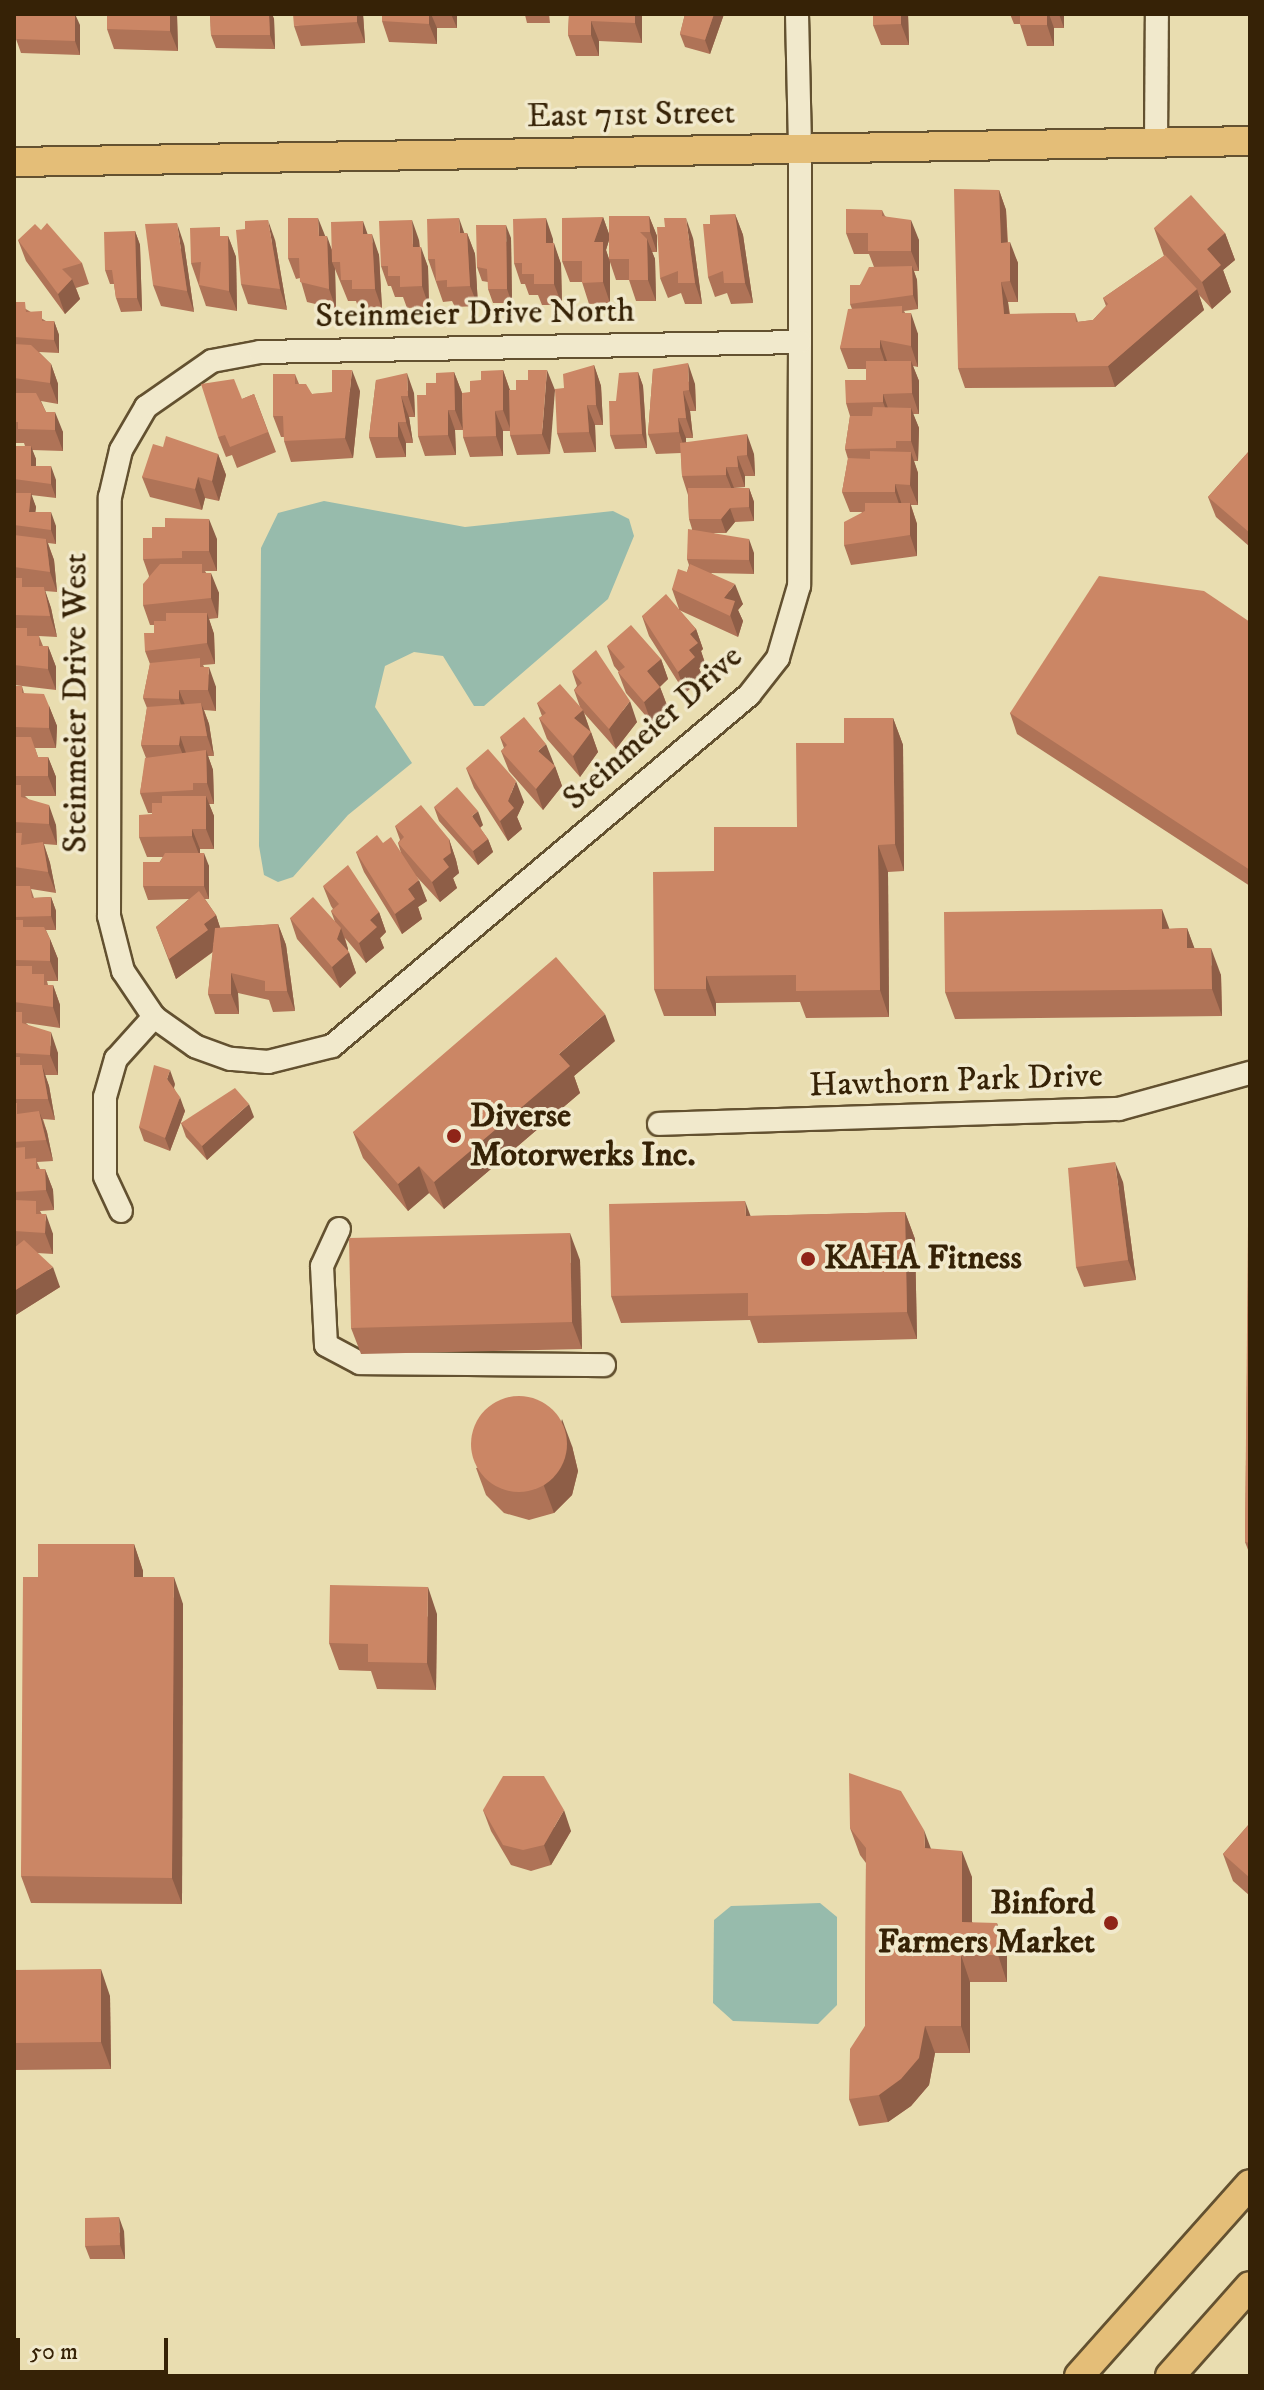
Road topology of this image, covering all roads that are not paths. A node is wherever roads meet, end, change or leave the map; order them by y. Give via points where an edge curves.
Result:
1 (797, 14) edge
2 (1157, 14) edge
3 (1250, 141) edge
4 (1156, 143) junction
5 (800, 148) junction
6 (14, 162) edge
7 (800, 342) junction
8 (161, 392) joint
9 (154, 1017) junction
10 (1250, 1073) edge
11 (659, 1124) dead end
12 (121, 1211) dead end
13 (339, 1229) dead end
14 (604, 1365) dead end
15 (1250, 2184) edge
16 (1250, 2286) edge
17 (1079, 2376) edge
18 (1170, 2376) edge

1 - 5 street, Steinmeier Drive
2 - 4 street
3 - 4 main road, East 71st Street
4 - 5 main road, East 71st Street
5 - 6 main road, East 71st Street
5 - 7 street, Steinmeier Drive
7 - 8 street, Steinmeier Drive North via 260,352 212,361
7 - 9 street, Steinmeier Drive via 798,595 782,649 756,688 332,1046 268,1062 230,1059 195,1046
8 - 9 street, Steinmeier Drive West via 121,450 110,521 109,916 123,971
9 - 12 street via 116,1059 105,1097 105,1176
10 - 11 street, Hawthorn Park Drive via 1111,1110
13 - 14 street via 322,1266 326,1345 360,1363
15 - 17 main road
16 - 18 main road

